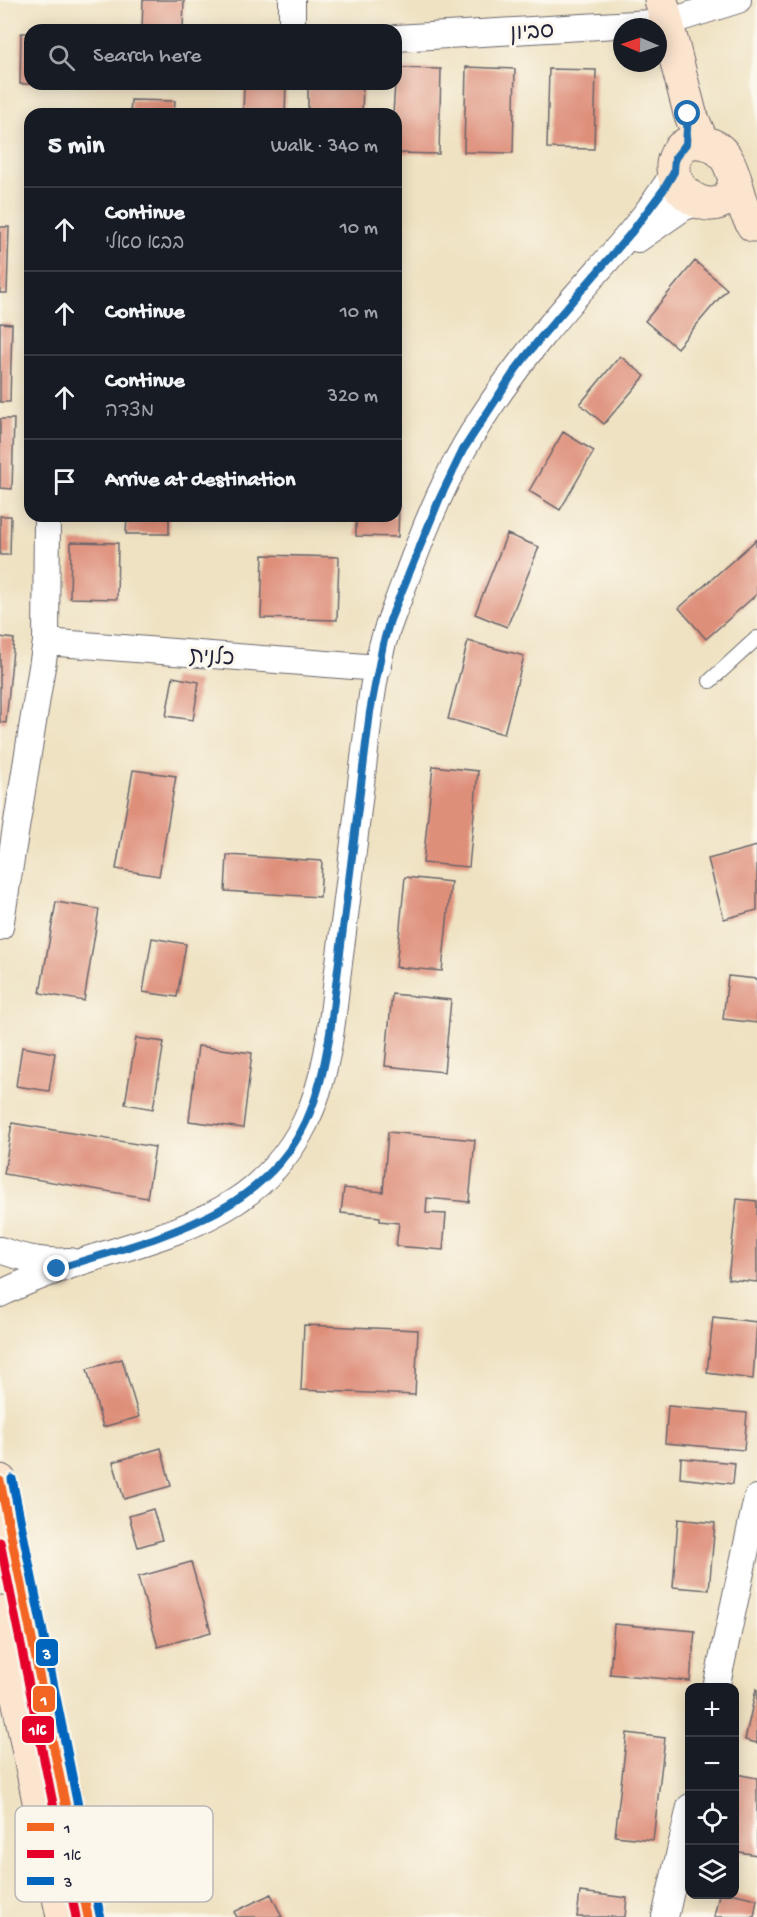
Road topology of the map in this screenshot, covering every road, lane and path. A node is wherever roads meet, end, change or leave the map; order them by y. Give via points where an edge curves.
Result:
1 (292, 0) edge
2 (738, 0) edge
3 (664, 11) edge
4 (292, 24) edge
5 (402, 37) edge
6 (687, 153) junction
7 (719, 194) junction
8 (755, 228) edge
9 (594, 276) junction
10 (47, 522) edge
11 (757, 638) edge
12 (46, 642) junction
13 (378, 668) junction
14 (710, 681) dead end
15 (0, 927) edge
16 (0, 1250) edge
17 (92, 1258) junction
18 (0, 1294) edge
19 (0, 1481) edge
20 (757, 1498) edge
21 (0, 1612) edge
22 (717, 1683) edge
23 (40, 1806) edge
24 (66, 1806) edge
25 (685, 1829) edge
26 (60, 1902) edge
27 (85, 1902) edge
28 (63, 1917) edge
29 (88, 1917) edge
30 (665, 1917) edge

1 - 4 street
2 - 3 street, סביון
3 - 5 street, סביון
3 - 6 street via 694,123
6 - 7 street via 685,193
6 - 7 street via 715,147 725,156 732,167
6 - 9 street via 650,208
7 - 8 street via 742,201
7 - 9 street via 684,207 654,226
9 - 13 street via 516,369 463,450 442,491 390,620
10 - 12 street
11 - 14 lane
12 - 13 street, כלנית
12 - 15 street
13 - 17 street via 324,1071 305,1123 291,1149 273,1170 237,1200 192,1225
16 - 17 street via 38,1259
17 - 18 street
19 - 24 street
20 - 22 street
21 - 23 street
25 - 30 street
26 - 28 street
27 - 29 street

